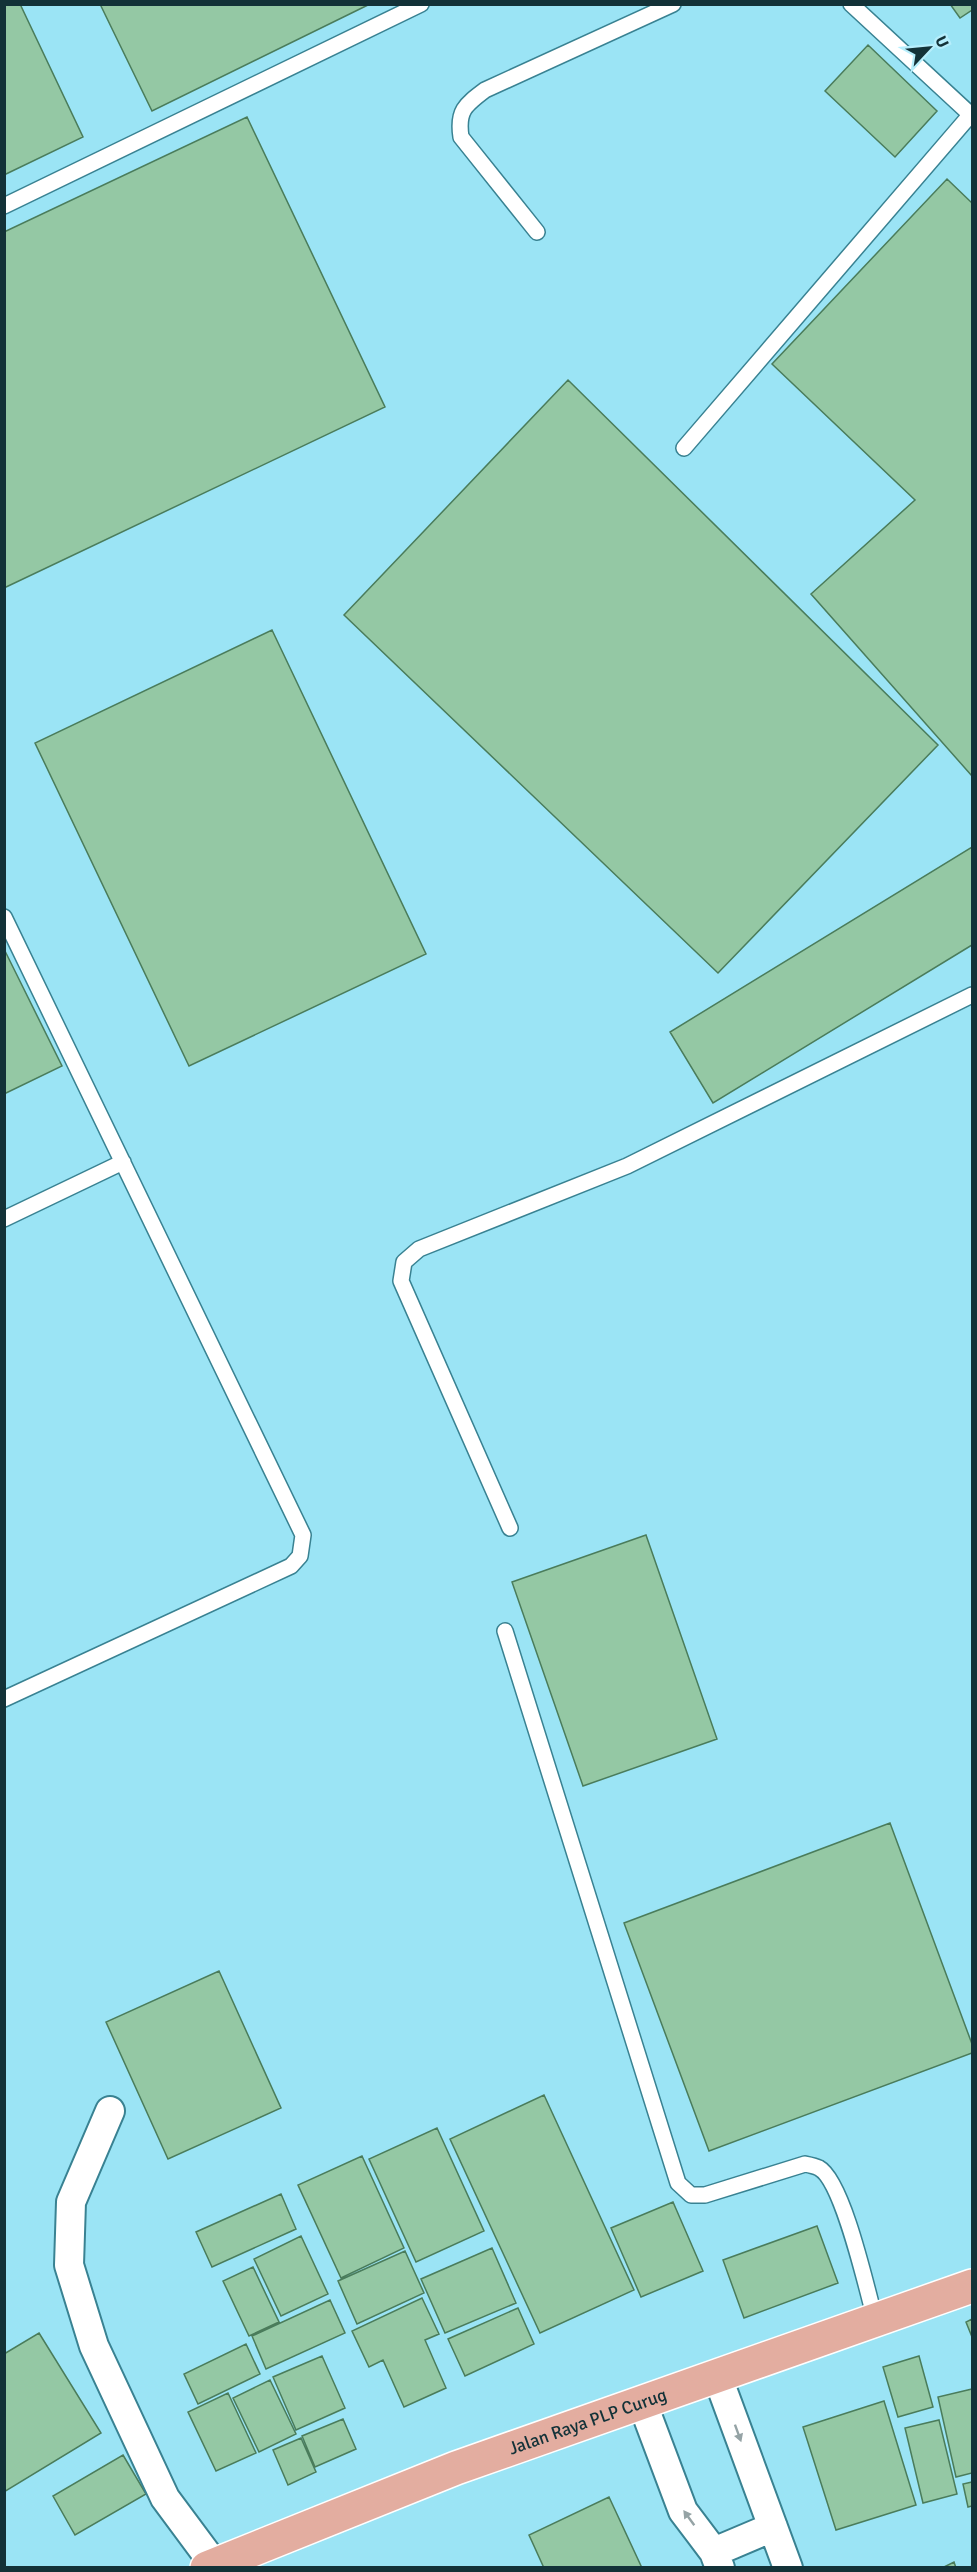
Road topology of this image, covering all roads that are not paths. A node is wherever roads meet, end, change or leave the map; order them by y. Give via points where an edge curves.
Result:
1 (422, 4) edge
2 (673, 4) edge
3 (851, 4) edge
4 (972, 115) edge
5 (4, 206) edge
6 (537, 232) dead end
7 (684, 448) dead end
8 (4, 916) edge
9 (972, 995) edge
10 (123, 1162) junction
11 (4, 1219) edge
12 (510, 1528) dead end
13 (505, 1631) dead end
14 (4, 1699) edge
15 (110, 2111) dead end
16 (972, 2286) edge
17 (875, 2319) junction
18 (718, 2378) junction
19 (642, 2402) junction
20 (773, 2527) junction
21 (717, 2560) edge
22 (221, 2564) edge
23 (788, 2568) edge

1 - 5 lane
2 - 6 lane via 485,90 464,109 459,121 461,137
3 - 4 lane
4 - 7 lane
8 - 10 lane
9 - 12 lane via 627,1166 419,1249 404,1262 401,1281
10 - 11 lane
10 - 14 lane via 303,1535 300,1556 291,1566
13 - 17 lane via 678,2183 691,2195 705,2195 806,2164 820,2168 831,2180 851,2229
15 - 22 street via 71,2202 69,2265 94,2346 165,2498
16 - 17 main road, Jalan Raya PLP Curug
17 - 18 main road, Jalan Raya PLP Curug
18 - 19 main road, Jalan Raya PLP Curug
18 -> 20 street
21 -> 19 street via 683,2511
19 - 22 main road, Jalan Raya PLP Curug via 456,2468
20 - 21 street
20 - 23 street

